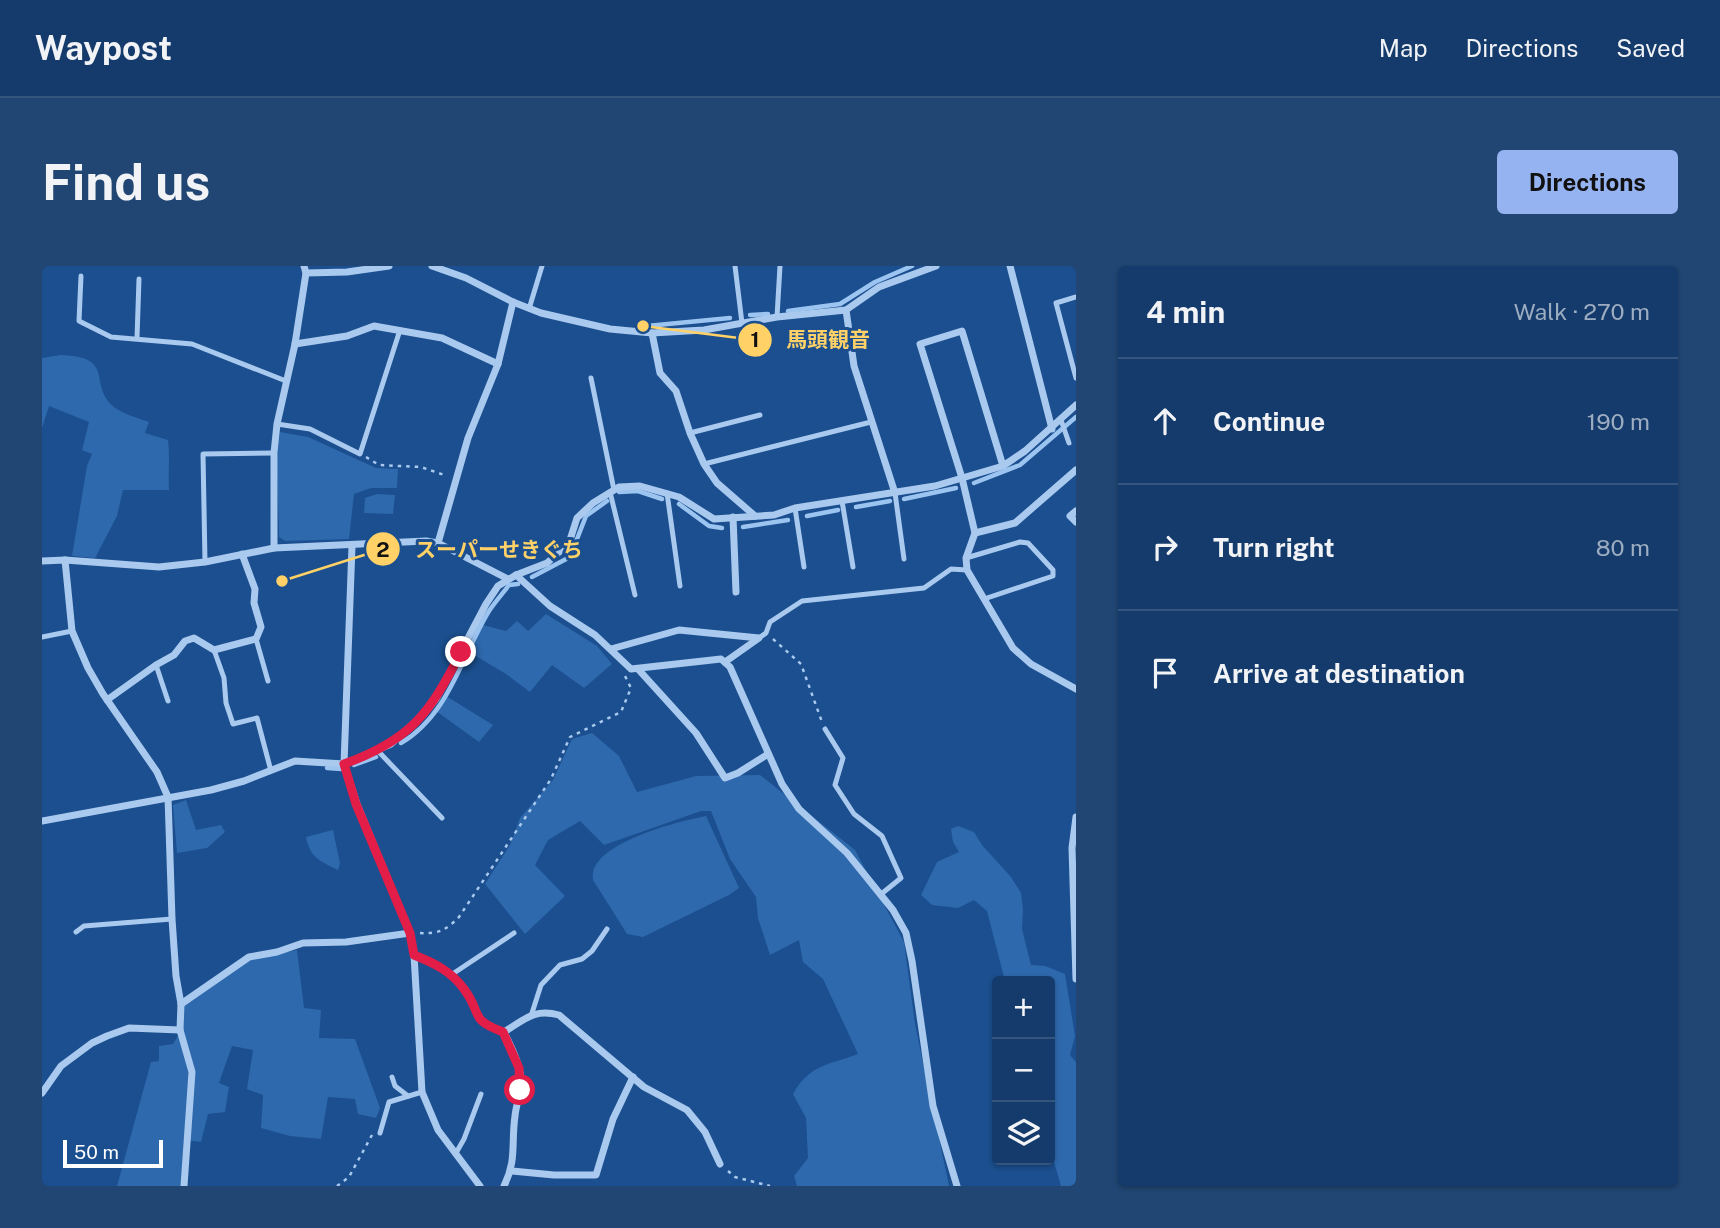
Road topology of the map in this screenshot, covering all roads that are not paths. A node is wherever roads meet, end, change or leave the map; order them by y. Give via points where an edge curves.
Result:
1 (389, 266) edge
2 (432, 266) edge
3 (542, 266) edge
4 (735, 266) edge
5 (779, 266) edge
6 (936, 266) edge
7 (1010, 266) edge
8 (305, 270) edge
9 (80, 276) dead end
10 (139, 279) dead end
11 (1076, 297) edge
12 (513, 302) junction
13 (530, 309) junction
14 (846, 310) junction
15 (777, 317) junction
16 (742, 323) junction
17 (400, 330) junction
18 (652, 333) junction
19 (137, 338) junction
20 (295, 344) junction
21 (498, 364) junction
22 (591, 378) dead end
23 (1076, 378) edge
24 (286, 381) junction
25 (1076, 405) edge
26 (760, 415) dead end
27 (1061, 420) junction
28 (871, 422) junction
29 (277, 424) junction
30 (1052, 429) junction
31 (690, 433) junction
32 (1069, 443) dead end
33 (274, 453) junction
34 (704, 464) junction
35 (1003, 466) junction
36 (1076, 470) edge
37 (962, 478) junction
38 (612, 491) junction
39 (667, 493) junction
40 (894, 493) junction
41 (842, 501) junction
42 (796, 508) junction
43 (1076, 511) edge
44 (733, 517) junction
45 (756, 517) junction
46 (1076, 522) edge
47 (975, 533) junction
48 (438, 543) junction
49 (352, 546) junction
50 (274, 548) junction
51 (242, 554) junction
52 (967, 558) junction
53 (904, 559) dead end
54 (65, 560) junction
55 (42, 561) edge
56 (205, 562) junction
57 (804, 567) dead end
58 (853, 567) dead end
59 (967, 570) junction
60 (516, 575) junction
61 (508, 579) junction
62 (680, 586) dead end
63 (736, 592) dead end
64 (635, 595) dead end
65 (984, 599) junction
66 (72, 631) junction
67 (762, 635) junction
68 (42, 637) edge
69 (256, 639) junction
70 (611, 649) junction
71 (214, 650) junction
72 (725, 662) junction
73 (156, 665) junction
74 (638, 669) junction
75 (268, 681) dead end
76 (1076, 689) edge
77 (107, 700) junction
78 (169, 701) dead end
79 (825, 729) road end
80 (377, 751) junction
81 (768, 754) junction
82 (344, 764) junction
83 (271, 771) junction
84 (167, 797) junction
85 (1076, 817) edge
86 (442, 818) dead end
87 (42, 821) edge
88 (880, 895) junction
89 (172, 919) junction
90 (607, 929) dead end
91 (76, 932) dead end
92 (410, 933) junction
93 (514, 933) dead end
94 (414, 955) junction
95 (451, 975) junction
96 (1076, 979) edge
97 (181, 1004) junction
98 (532, 1013) junction
99 (180, 1030) junction
100 (503, 1032) junction
101 (392, 1077) dead end
102 (633, 1077) junction
103 (422, 1092) junction
104 (42, 1093) edge
105 (481, 1094) dead end
106 (408, 1096) junction
107 (380, 1133) dead end
108 (456, 1153) junction
109 (720, 1164) road end
110 (512, 1171) junction
111 (184, 1186) edge
112 (480, 1186) edge
113 (504, 1186) edge
114 (957, 1186) edge

1 - 8 street via 347,272
2 - 12 street
3 - 13 lane
4 - 16 lane
5 - 15 lane
6 - 14 street via 879,287
7 - 30 street
8 - 20 street
9 - 19 lane via 79,321 111,337
10 - 19 lane
11 - 23 lane via 1056,303
12 - 13 street
12 - 21 street
13 - 18 street via 610,329
14 - 15 street
14 - 28 street via 853,366
15 - 16 street
16 - 18 street
17 - 20 street via 374,326 347,336
17 - 21 street via 442,338
17 - 29 lane via 360,454 310,429
18 - 31 street via 660,373 676,391
19 - 24 lane via 192,344
20 - 24 street
21 - 48 street via 454,479
22 - 38 lane
24 - 29 street
25 - 27 street
26 - 31 lane
27 - 30 street
27 - 32 lane
28 - 34 lane
28 - 40 street
29 - 33 street
30 - 35 street
31 - 34 street
33 - 50 street
33 - 56 lane via 202,454
34 - 45 street via 717,483
35 - 37 street
35 - 37 street via 962,331 920,344
36 - 47 street via 1014,523
37 - 40 street
37 - 47 street
38 - 39 street via 640,486
38 - 60 street via 577,518 562,550 547,563
38 - 64 lane
39 - 44 street via 714,519
39 - 62 lane
40 - 41 street
40 - 53 lane
41 - 42 street
41 - 58 lane
42 - 45 street
42 - 57 lane
43 - 46 street via 1070,516
44 - 45 street
44 - 63 street
47 - 52 street
48 - 49 street
48 - 61 street
49 - 50 street
49 - 82 street
50 - 51 street
51 - 56 street
51 - 69 street via 255,589 261,627
52 - 59 street
52 - 65 lane via 1020,541 1028,543 1053,570 1053,576
54 - 55 street
54 - 56 street via 159,567
54 - 66 street
59 - 65 street
59 - 67 lane via 951,569 924,588 802,601 770,622
60 - 61 street
60 - 70 street via 550,606
61 - 80 street via 486,604 425,714 403,736
65 - 76 street via 1013,648 1031,664
66 - 68 lane
66 - 77 street
67 - 70 street via 678,630
67 - 72 street
69 - 71 street
69 - 75 lane
70 - 74 street via 624,664
71 - 73 street via 194,638 185,640 174,655
71 - 83 lane via 233,724 257,718
72 - 74 street via 710,659
72 - 81 street
73 - 77 street
73 - 78 lane
74 - 81 street via 696,733 725,778
77 - 84 street via 157,772
79 - 88 lane via 843,758 835,785 854,814 882,836 901,878
80 - 82 street
80 - 86 lane
81 - 88 street via 792,801 847,853
82 - 83 street via 304,760
82 - 92 street
83 - 84 street via 211,790
84 - 87 street
84 - 89 street
85 - 96 street via 1072,848
88 - 114 street via 906,933 933,1106
89 - 91 lane via 84,926
89 - 97 street
90 - 98 lane via 592,951 560,965 541,985
92 - 94 street
92 - 97 street via 346,943 303,943 249,957
93 - 95 lane
94 - 95 street
94 - 103 street
95 - 100 street via 466,991 479,1020
97 - 99 street
98 - 100 street
98 - 102 street via 558,1016
99 - 104 street via 129,1028 107,1036 61,1066
99 - 111 street via 192,1072
100 - 110 street via 521,1081
101 - 106 lane via 395,1086
102 - 109 street via 687,1110 705,1132
102 - 110 street via 613,1119 596,1175
103 - 106 lane
103 - 108 street via 438,1130
105 - 108 lane
106 - 107 lane via 389,1102
108 - 112 street
110 - 113 street

